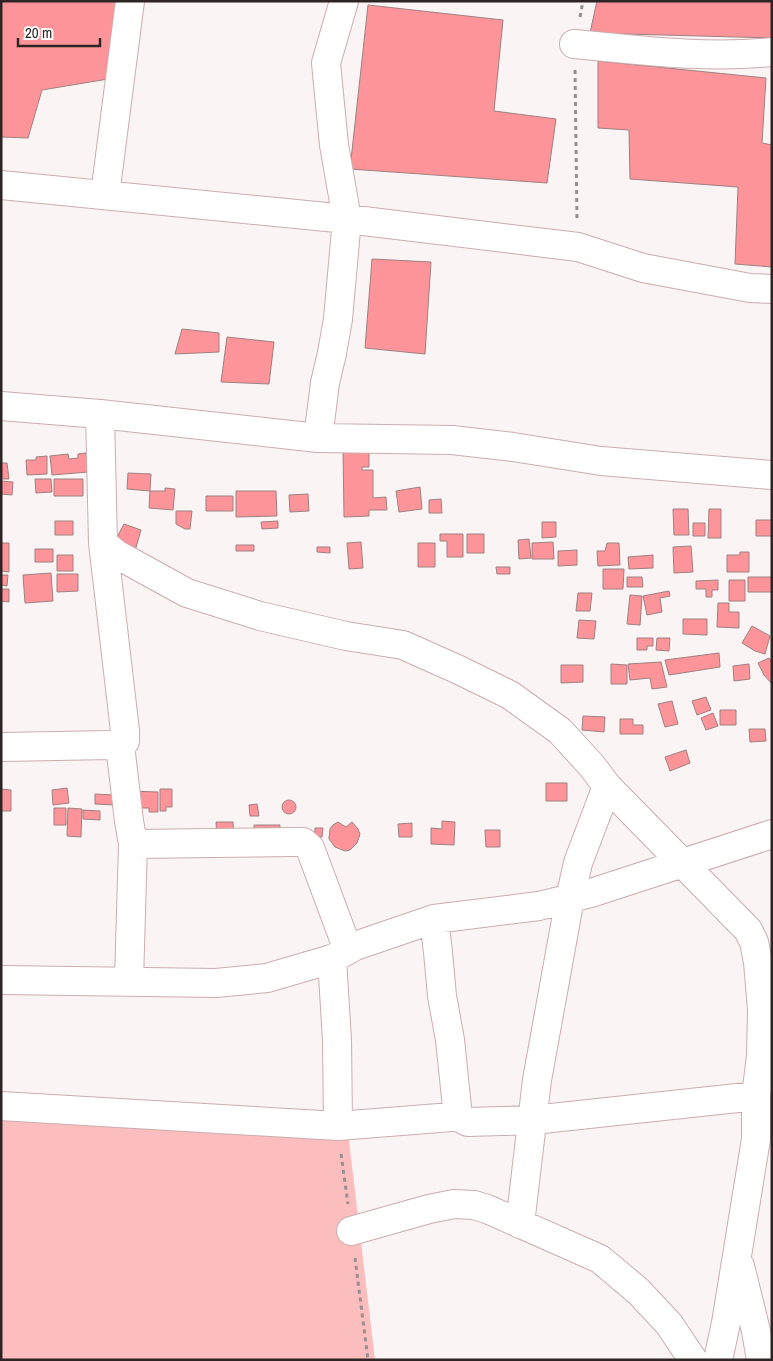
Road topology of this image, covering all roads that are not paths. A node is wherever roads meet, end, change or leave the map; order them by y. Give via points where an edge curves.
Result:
1 (130, 1) edge
2 (344, 1) edge
3 (574, 44) road end
4 (772, 52) edge
5 (1, 185) edge
6 (105, 195) junction
7 (347, 219) junction
8 (772, 290) edge
9 (1, 406) edge
10 (100, 414) junction
11 (318, 438) junction
12 (772, 475) edge
13 (104, 543) junction
14 (120, 745) junction
15 (1, 747) edge
16 (607, 786) junction
17 (772, 834) edge
18 (134, 844) junction
19 (683, 864) junction
20 (570, 898) junction
21 (434, 919) junction
22 (340, 954) junction
23 (1, 980) edge
24 (128, 981) junction
25 (756, 1096) junction
26 (1, 1106) edge
27 (458, 1116) junction
28 (533, 1120) junction
29 (338, 1126) junction
30 (764, 1136) edge
31 (520, 1224) junction
32 (351, 1231) dead end
33 (737, 1252) junction
34 (764, 1335) edge
35 (693, 1360) edge
36 (718, 1360) edge
37 (761, 1360) edge

1 - 6 street
2 - 7 street via 326,63 334,145
3 - 4 street via 707,55
5 - 6 street
6 - 7 street
7 - 8 street via 578,247 642,268
7 - 11 street via 338,319
9 - 10 street
10 - 11 street
10 - 13 street
11 - 12 street via 452,440 601,461
13 - 14 street via 125,731 125,741
13 - 16 street via 116,554 187,593 260,616 346,636 403,645 459,670 510,695 560,731
14 - 15 street
14 - 18 street via 128,821
16 - 19 street
16 - 20 street via 578,863
17 - 19 street
18 - 22 street via 303,842 310,848
18 - 24 street
19 - 20 street
19 - 25 street via 748,930 754,942 762,1010
20 - 21 street via 539,906
20 - 28 street via 537,1080
21 - 22 street
21 - 27 street
22 - 24 street via 267,978 216,983
22 - 29 street
23 - 24 street
25 - 28 street
25 - 30 street
26 - 29 street
27 - 28 street via 468,1122
27 - 29 street
28 - 31 street
30 - 33 street
31 - 32 street via 474,1205 454,1204
31 - 35 street via 600,1259 638,1291 669,1324
33 - 34 street
33 - 36 street
34 - 37 street

